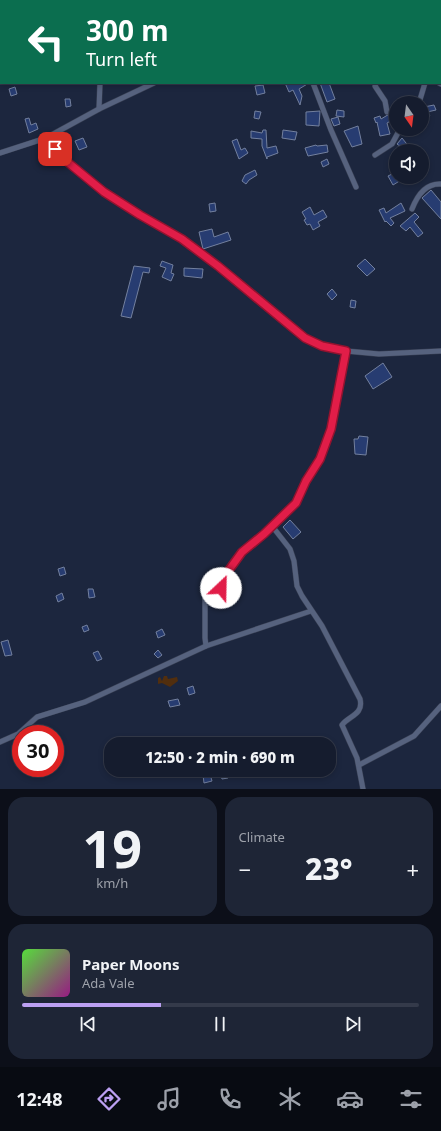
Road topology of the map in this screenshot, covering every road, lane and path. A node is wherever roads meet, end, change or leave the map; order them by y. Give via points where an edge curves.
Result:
1 (100, 84) edge
2 (152, 84) edge
3 (313, 84) edge
4 (376, 84) edge
5 (425, 84) edge
6 (421, 96) edge
7 (99, 109) junction
8 (387, 112) dead end
9 (396, 136) edge
10 (46, 138) junction
11 (0, 153) edge
12 (375, 155) dead end
13 (441, 184) edge
14 (356, 187) dead end
15 (412, 209) dead end
16 (346, 351) junction
17 (441, 351) edge
18 (272, 526) junction
19 (312, 611) junction
20 (206, 646) junction
21 (441, 706) edge
22 (0, 742) edge
23 (359, 765) junction
24 (363, 789) edge

1 - 7 street
2 - 7 street
3 - 14 street
4 - 8 street via 385,101
5 - 6 street
7 - 10 street
9 - 12 street via 392,144
10 - 11 street
10 - 16 street via 65,160 104,192 182,239 235,279 305,338 322,346
13 - 15 street via 426,187
16 - 17 street via 385,354
16 - 18 street via 331,429 320,459 296,503
18 - 19 street via 290,549 297,586
18 - 20 street via 242,552 229,570 221,588 204,598
19 - 20 street
19 - 23 street via 362,704 342,725
20 - 22 street via 106,694 37,717 18,734
21 - 23 street via 414,736
23 - 24 street

